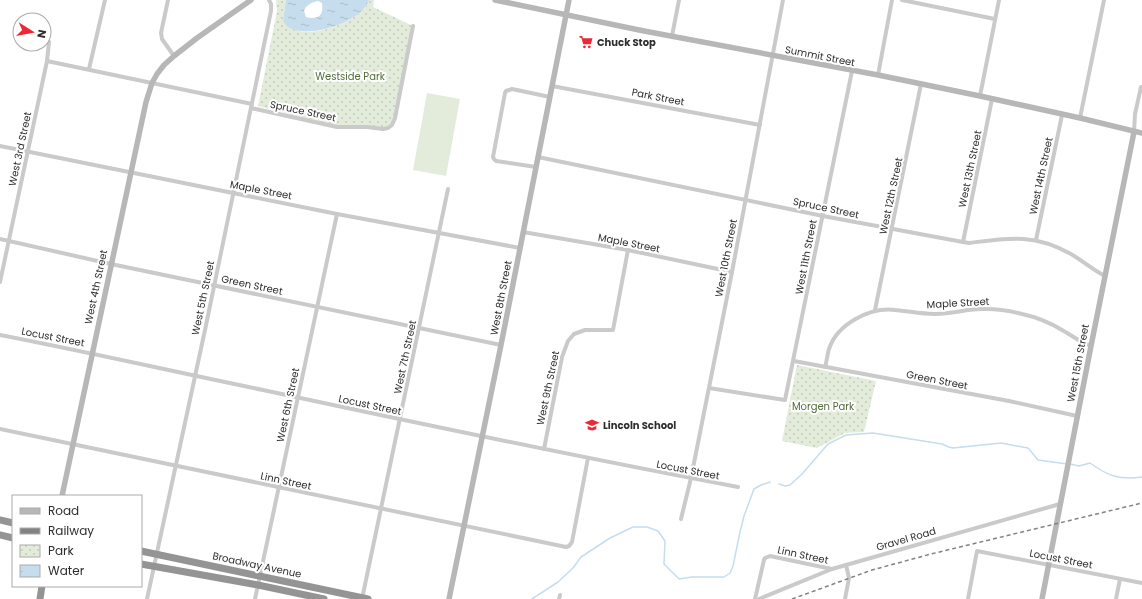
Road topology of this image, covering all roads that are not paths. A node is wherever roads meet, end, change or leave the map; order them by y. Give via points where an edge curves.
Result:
1 (105, 0) edge
2 (168, 0) edge
3 (251, 0) edge
4 (269, 0) edge
5 (494, 0) edge
6 (569, 0) edge
7 (679, 0) edge
8 (783, 0) edge
9 (892, 0) edge
10 (902, 0) edge
11 (999, 0) edge
12 (1104, 0) edge
13 (566, 15) junction
14 (995, 19) junction
15 (413, 26) dead end
16 (672, 36) junction
17 (48, 52) edge
18 (174, 56) junction
19 (772, 56) junction
20 (47, 61) junction
21 (89, 70) junction
22 (852, 71) junction
23 (878, 76) junction
24 (152, 83) junction
25 (921, 84) junction
26 (552, 86) junction
27 (1142, 87) edge
28 (980, 96) junction
29 (550, 97) junction
30 (992, 99) junction
31 (252, 106) junction
32 (1062, 115) junction
33 (1080, 118) junction
34 (760, 125) junction
35 (1134, 132) junction
36 (1142, 133) edge
37 (0, 146) edge
38 (28, 152) junction
39 (538, 157) junction
40 (536, 168) junction
41 (131, 172) junction
42 (448, 189) dead end
43 (233, 193) junction
44 (746, 199) junction
45 (337, 214) junction
46 (823, 216) junction
47 (892, 229) junction
48 (523, 232) junction
49 (440, 233) junction
50 (0, 239) edge
51 (1036, 240) junction
52 (9, 241) junction
53 (963, 242) junction
54 (520, 248) junction
55 (628, 250) junction
56 (111, 264) junction
57 (732, 272) junction
58 (1105, 276) junction
59 (0, 282) edge
60 (214, 285) junction
61 (317, 306) junction
62 (875, 310) junction
63 (419, 328) junction
64 (0, 335) edge
65 (501, 345) junction
66 (1091, 346) junction
67 (92, 353) junction
68 (794, 361) junction
69 (825, 367) junction
70 (195, 376) junction
71 (709, 388) junction
72 (298, 398) junction
73 (1077, 416) junction
74 (400, 419) junction
75 (0, 429) edge
76 (482, 436) junction
77 (73, 445) junction
78 (544, 449) junction
79 (588, 458) junction
80 (175, 466) junction
81 (691, 478) junction
82 (279, 488) junction
83 (738, 488) dead end
84 (62, 495) edge
85 (1060, 504) junction
86 (381, 509) junction
87 (681, 519) dead end
88 (0, 520) edge
89 (12, 523) edge
90 (463, 526) junction
91 (0, 535) edge
92 (12, 538) edge
93 (142, 551) edge
94 (156, 554) junction
95 (142, 564) edge
96 (846, 565) junction
97 (1049, 565) junction
98 (154, 567) junction
99 (832, 569) junction
100 (260, 576) junction
101 (1120, 579) junction
102 (1142, 583) edge
103 (258, 585) junction
104 (42, 587) edge
105 (40, 599) edge
106 (147, 599) edge
107 (255, 599) edge
108 (324, 599) edge
109 (364, 599) edge
110 (449, 599) edge
111 (755, 599) edge
112 (759, 599) edge
113 (845, 599) edge
114 (968, 599) edge
115 (1042, 599) edge
116 (1116, 599) edge

1 - 21 street
2 - 18 street via 161,33 162,39
3 - 18 street
4 - 31 street, West 5th Street via 272,11
5 - 13 street, Summit Street
6 - 13 street, West 8th Street
7 - 16 street
8 - 19 street, West 10th Street
9 - 23 street
10 - 14 street
11 - 14 street
12 - 33 street
13 - 16 street, Summit Street
13 - 26 street, West 8th Street
14 - 28 street
15 - 31 street, Spruce Street via 395,118 392,126 388,128 337,127
16 - 19 street, Summit Street
17 - 20 street, West 3rd Street
18 - 24 street
19 - 22 street, Summit Street
19 - 34 street, West 10th Street
20 - 21 street, Spruce Street
20 - 38 street, West 3rd Street
21 - 24 street, Spruce Street
22 - 23 street, Summit Street
22 - 46 street, West 11th Street
23 - 25 street, Summit Street
24 - 31 street, Spruce Street
24 - 41 street, West 4th Street
25 - 28 street, Summit Street
25 - 47 street, West 12th Street
26 - 29 street, West 8th Street
26 - 34 street, Park Street
27 - 35 street via 1135,114
28 - 30 street, Summit Street
29 - 39 street, West 8th Street
29 - 40 street via 506,90 493,157 496,161
30 - 32 street, Summit Street
30 - 53 street, West 13th Street
31 - 43 street, West 5th Street
32 - 33 street, Summit Street
32 - 51 street, West 14th Street
33 - 35 street, Summit Street
34 - 44 street, West 10th Street
35 - 36 street, Summit Street
35 - 58 street, West 15th Street
37 - 38 street, Maple Street
38 - 41 street, Maple Street
38 - 52 street, West 3rd Street
39 - 40 street, West 8th Street
39 - 44 street, Spruce Street
40 - 48 street, West 8th Street
41 - 43 street, Maple Street
41 - 56 street, West 4th Street
42 - 49 street, West 7th Street
43 - 45 street, Maple Street
43 - 60 street, West 5th Street
44 - 46 street, Spruce Street
44 - 57 street, West 10th Street
45 - 49 street, Maple Street
45 - 61 street, West 6th Street
46 - 47 street, Spruce Street
46 - 68 street, West 11th Street
47 - 53 street, Spruce Street
47 - 62 street, West 12th Street
48 - 54 street, West 8th Street
48 - 55 street, Maple Street
49 - 54 street, Maple Street
49 - 63 street, West 7th Street
50 - 52 street, Green Street
51 - 53 street, Spruce Street via 1006,238
51 - 58 street, Spruce Street via 1071,254
52 - 56 street, Green Street
52 - 59 street, West 3rd Street
54 - 65 street, West 8th Street
55 - 57 street, Maple Street
55 - 78 street, West 9th Street via 613,330 585,330 574,334 568,341 562,357
56 - 60 street, Green Street
56 - 67 street, West 4th Street
57 - 71 street, West 10th Street
58 - 66 street, West 15th Street
60 - 61 street, Green Street
60 - 70 street, West 5th Street
61 - 63 street, Green Street
61 - 72 street, West 6th Street
62 - 66 street, Maple Street via 894,309 935,314 978,309 1007,310 1048,322
62 - 69 street, Maple Street via 857,318 838,334 828,349
63 - 65 street, Green Street
63 - 74 street, West 7th Street
64 - 67 street, Locust Street
65 - 76 street, West 8th Street
66 - 73 street, West 15th Street
67 - 70 street, Locust Street
67 - 77 street, West 4th Street
68 - 69 street, Green Street
68 - 71 street, West 11th Street via 785,400
69 - 73 street, Green Street
70 - 72 street, Locust Street
70 - 80 street, West 5th Street
71 - 81 street, West 10th Street
72 - 74 street, Locust Street
72 - 82 street, West 6th Street
73 - 85 street, West 15th Street
74 - 76 street, Locust Street
74 - 86 street, West 7th Street
75 - 77 street, Linn Street
76 - 78 street, Locust Street
76 - 90 street, West 8th Street
77 - 80 street, Linn Street
77 - 84 street, West 4th Street
78 - 79 street, Locust Street
79 - 81 street, Locust Street
79 - 90 street, Linn Street via 572,542 569,546
80 - 82 street, Linn Street
80 - 94 street, West 5th Street
81 - 83 street, Locust Street
81 - 87 street, West 10th Street
82 - 86 street, Linn Street
82 - 100 street, West 6th Street
85 - 96 street, Gravel Road
85 - 97 street, West 15th Street
86 - 90 street, Linn Street
86 - 109 street, West 7th Street
88 - 89 highway
90 - 110 street, West 8th Street
91 - 92 highway
93 - 94 highway, Broadway Avenue
94 - 98 street, West 5th Street
94 - 100 highway, Broadway Avenue
95 - 98 highway, Broadway Avenue
96 - 99 street, Gravel Road
96 - 113 street via 849,578
97 - 101 street, Locust Street
97 - 114 street, Locust Street via 977,551
97 - 115 street, West 15th Street
98 - 103 highway, Broadway Avenue
98 - 106 street, West 5th Street
99 - 111 street, Linn Street via 768,556 764,560
99 - 112 street, Gravel Road
100 - 103 street, West 6th Street
100 - 109 highway, Broadway Avenue
101 - 102 street, Locust Street
101 - 116 street
103 - 107 street, West 6th Street
103 - 108 highway, Broadway Avenue
104 - 105 highway

